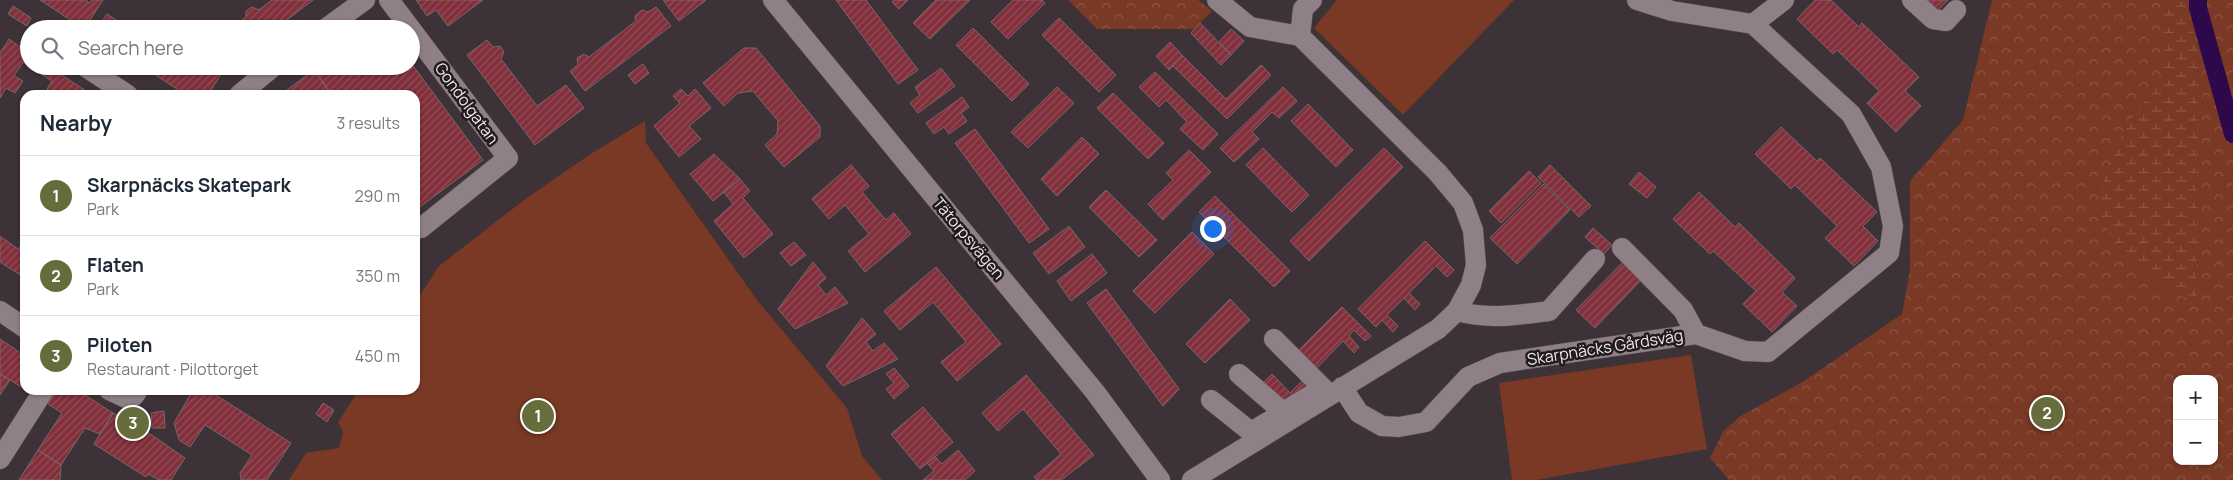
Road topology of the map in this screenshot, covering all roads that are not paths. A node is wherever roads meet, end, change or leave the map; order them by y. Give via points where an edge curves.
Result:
1 (364, 0) edge
2 (389, 0) edge
3 (773, 0) edge
4 (1217, 0) edge
5 (1312, 0) edge
6 (1637, 0) edge
7 (1784, 0) edge
8 (1912, 0) edge
9 (1956, 10) dead end
10 (337, 20) edge
11 (404, 20) edge
12 (1753, 24) junction
13 (1300, 36) junction
14 (420, 41) edge
15 (98, 75) edge
16 (263, 75) edge
17 (120, 90) edge
18 (245, 90) edge
19 (421, 228) dead end
20 (1622, 248) dead end
21 (1594, 259) dead end
22 (0, 311) edge
23 (1457, 311) junction
24 (20, 325) edge
25 (1696, 334) junction
26 (1274, 339) dead end
27 (1239, 374) dead end
28 (1342, 387) junction
29 (41, 395) edge
30 (120, 395) edge
31 (135, 395) edge
32 (1211, 400) dead end
33 (1283, 412) junction
34 (0, 459) edge
35 (1160, 480) edge
36 (1192, 480) edge

1 - 10 street
2 - 11 street, Gondolgatan
3 - 35 street, Tätorpsvägen via 1095,392
4 - 13 street via 1250,27
5 - 13 street via 1303,9
6 - 12 street via 1672,11
7 - 12 street
8 - 9 street via 1934,19 1946,22
12 - 25 street, Skarpnäcks Gårdsväg via 1851,114 1881,167 1893,226 1888,253 1768,352 1744,351
13 - 23 street via 1438,173 1463,203 1474,230 1476,265 1471,285
14 - 19 street, Gondolgatan via 508,158
15 - 17 street
16 - 18 street
20 - 25 street via 1683,310
21 - 23 street via 1549,311 1475,317
22 - 24 street
23 - 28 street via 1438,329
25 - 28 street, Skarpnäcks Gårdsväg via 1500,363 1468,377 1426,422 1399,427 1382,426 1359,413
26 - 33 street via 1323,388
27 - 33 street
28 - 36 street
29 - 34 street
30 - 31 street via 128,399
32 - 33 street via 1251,432

